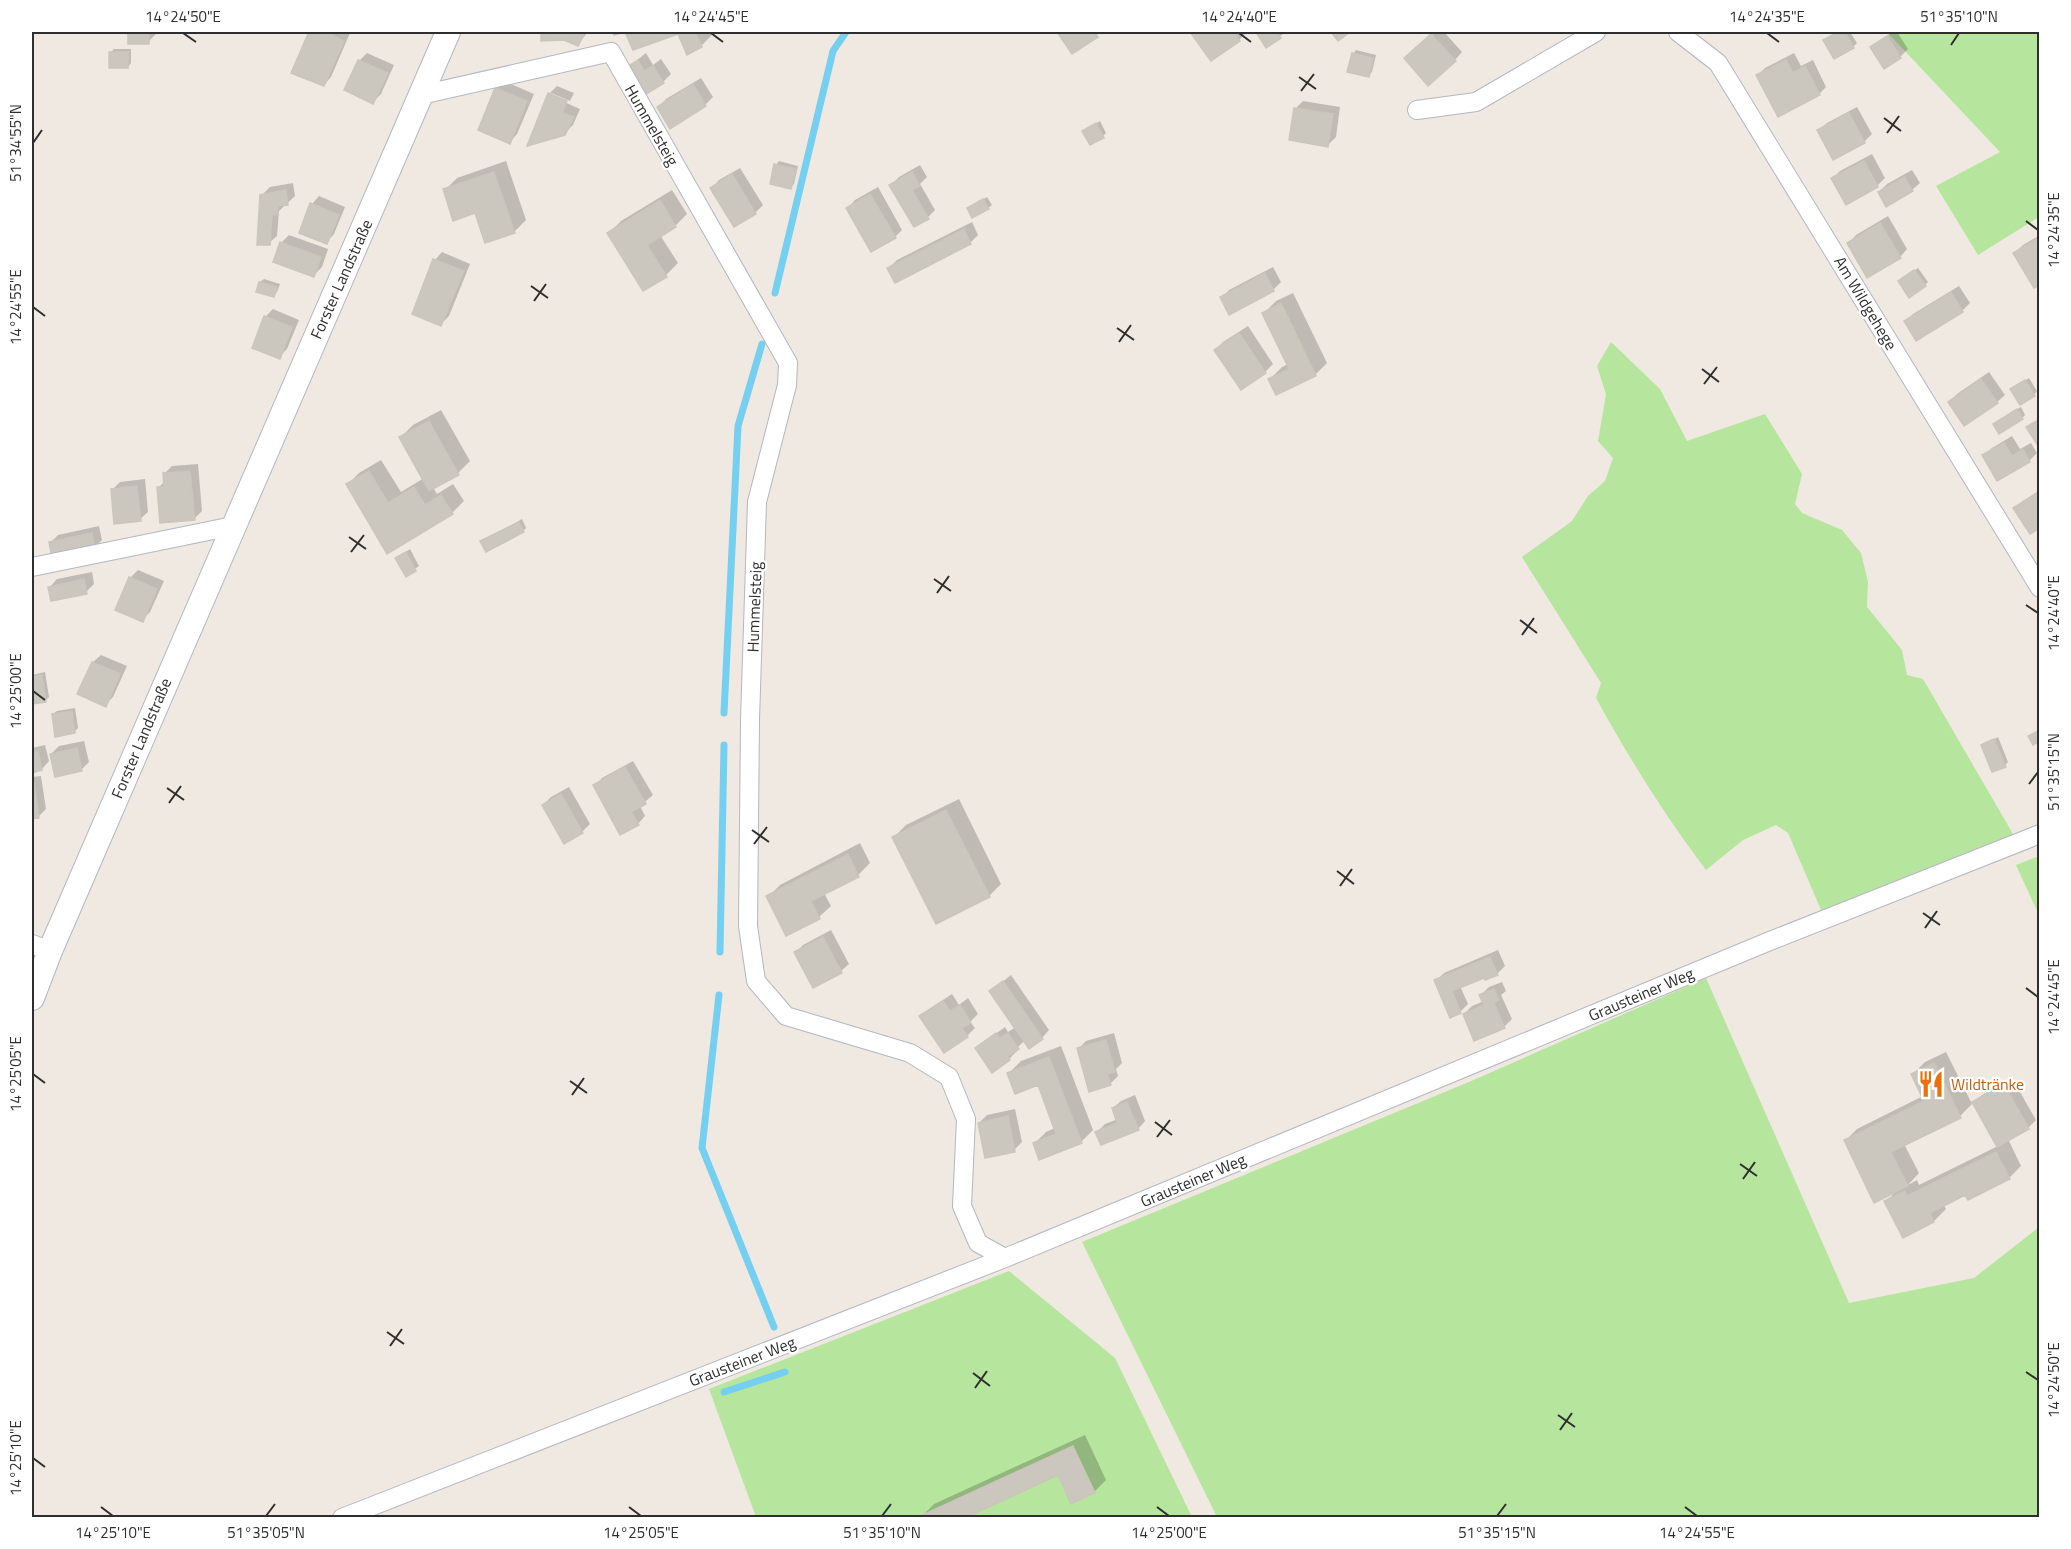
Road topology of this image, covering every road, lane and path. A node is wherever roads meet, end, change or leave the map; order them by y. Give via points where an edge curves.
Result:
1 (448, 32) edge
2 (1596, 32) edge
3 (1678, 32) edge
4 (421, 95) junction
5 (1417, 110) dead end
6 (233, 526) junction
7 (32, 567) edge
8 (2040, 588) edge
9 (2040, 834) edge
10 (41, 948) edge
11 (32, 998) edge
12 (1005, 1258) junction
13 (342, 1518) edge

1 - 4 main road, Forster Landstraße
2 - 5 street via 1476,102
3 - 8 street, Am Wildgehege via 1718,63
4 - 6 main road, Forster Landstraße
4 - 12 street, Hummelsteig via 611,52 788,363 787,385 757,502 748,926 756,981 786,1016 910,1053 949,1077 966,1119 962,1206 978,1243
6 - 7 street
6 - 10 main road, Forster Landstraße
9 - 12 street, Grausteiner Weg via 1756,946
10 - 11 main road, Forster Landstraße
12 - 13 street, Grausteiner Weg

